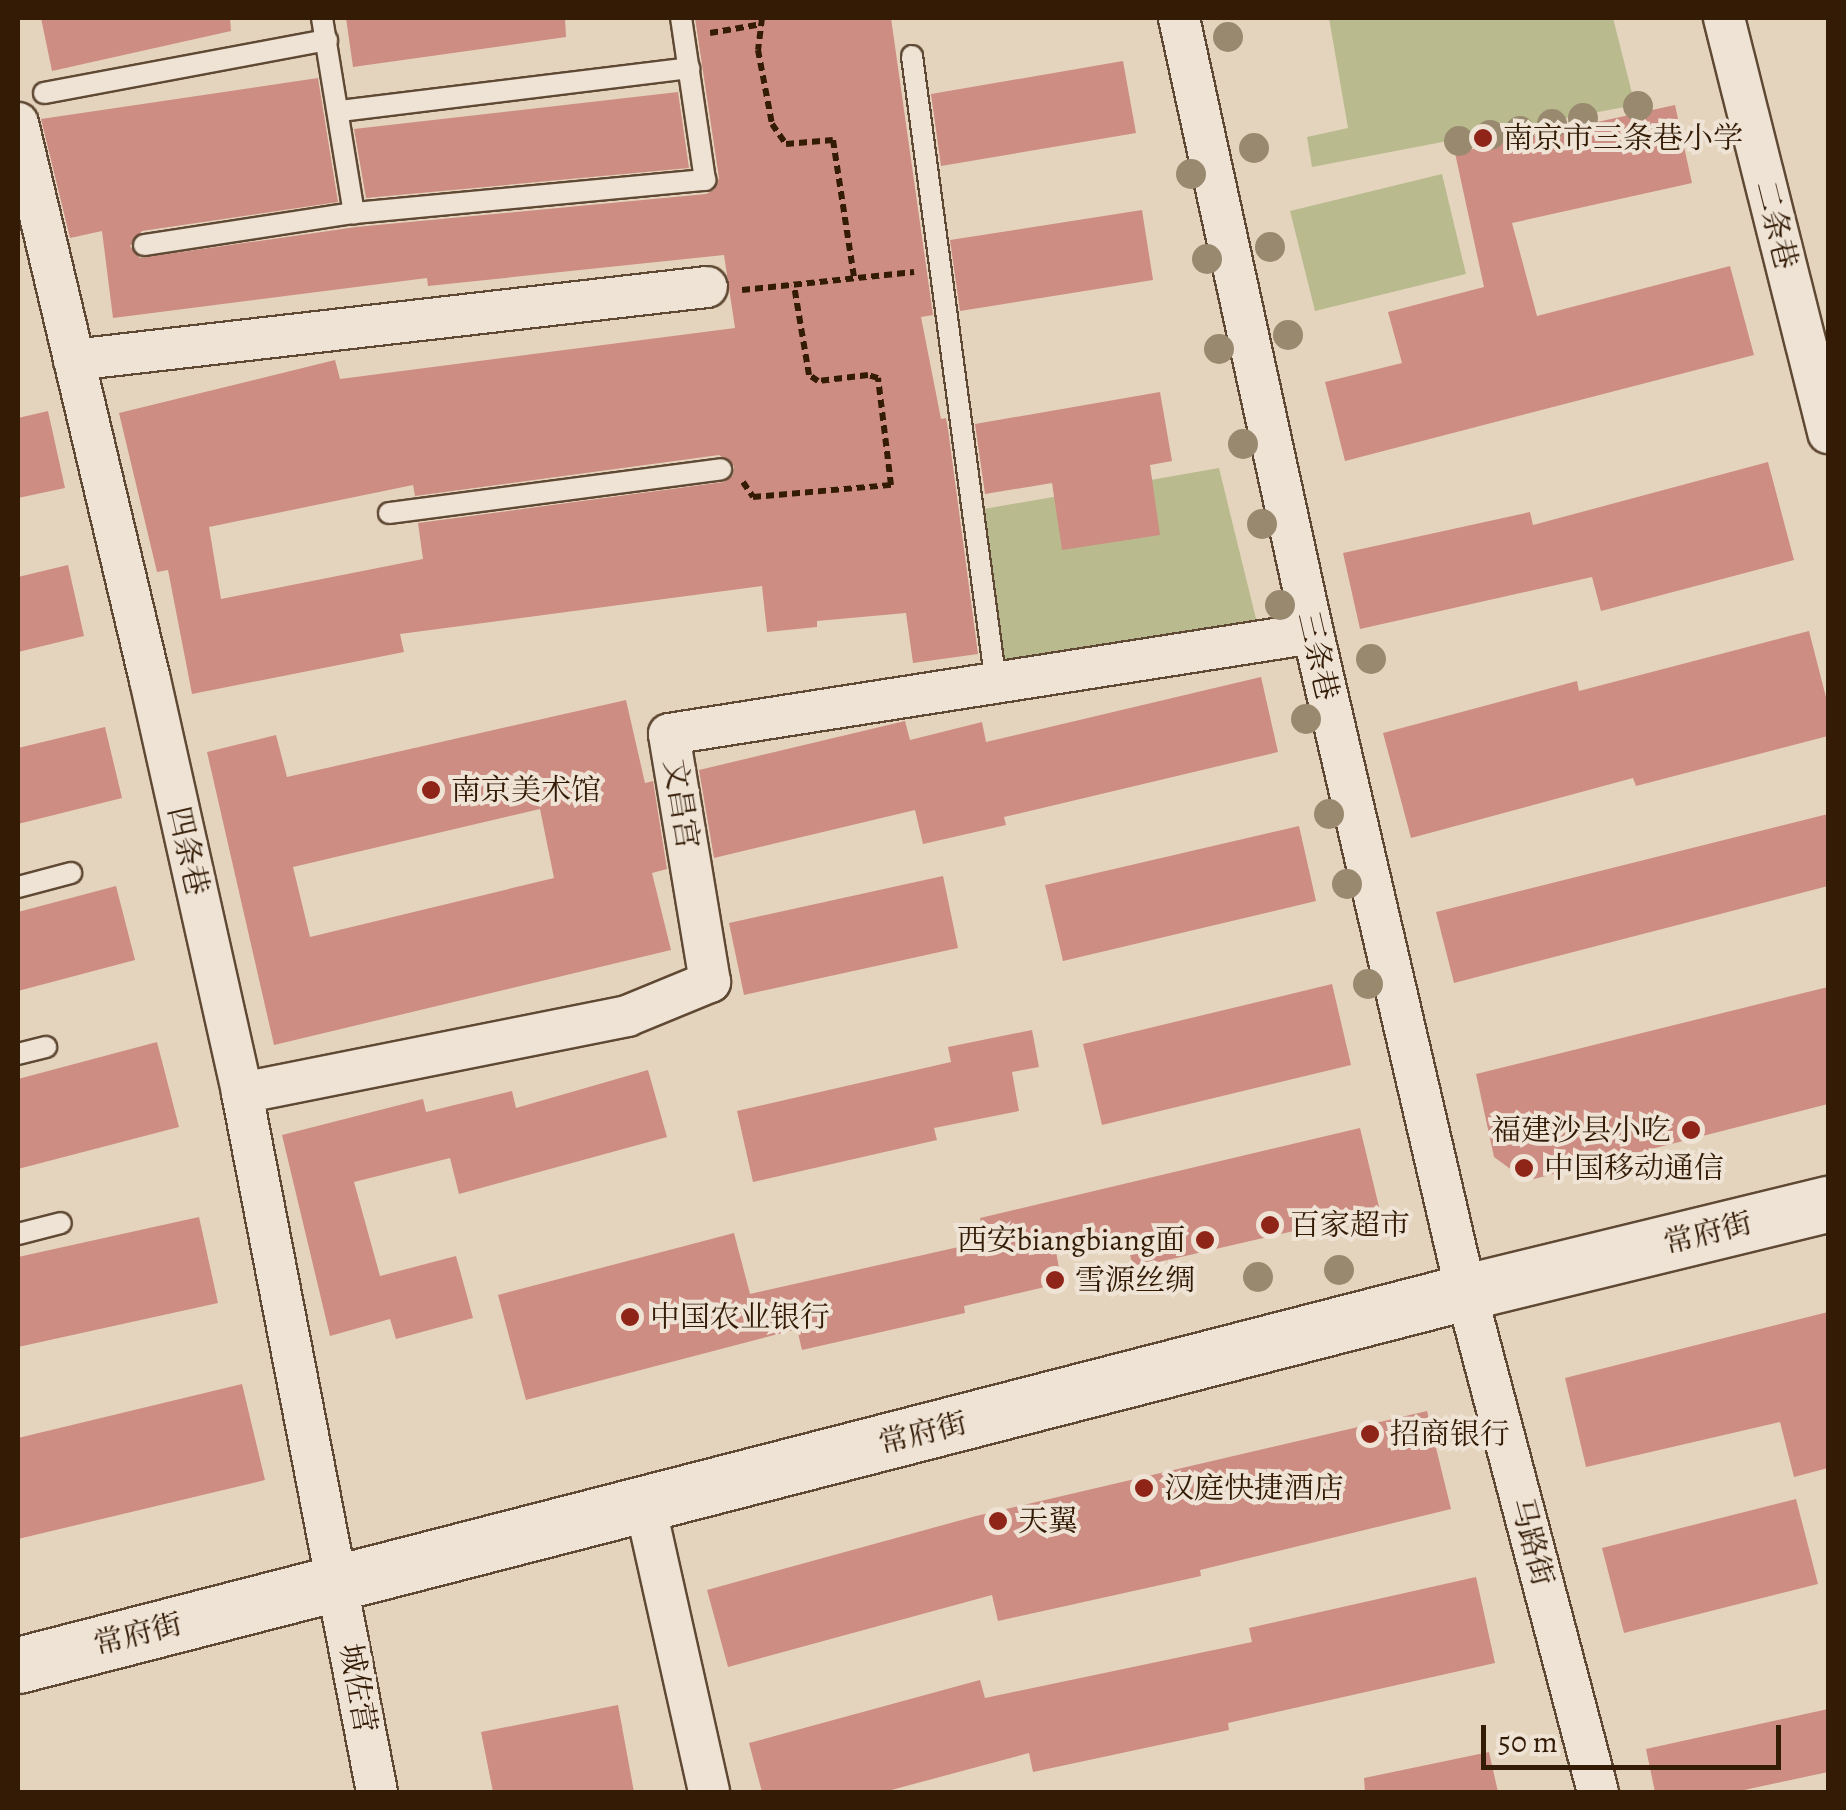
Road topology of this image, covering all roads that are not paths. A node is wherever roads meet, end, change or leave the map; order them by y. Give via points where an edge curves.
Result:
1 (322, 18) edge
2 (1179, 18) edge
3 (1724, 18) edge
4 (683, 27) edge
5 (327, 40) junction
6 (912, 56) dead end
7 (689, 68) junction
8 (44, 93) dead end
9 (340, 110) junction
10 (18, 123) edge
11 (354, 212) junction
12 (144, 245) dead end
13 (724, 289) road end
14 (74, 360) junction
15 (1828, 433) edge
16 (721, 469) road end
17 (389, 514) dead end
18 (1313, 633) junction
19 (996, 684) junction
20 (71, 873) dead end
21 (18, 887) edge
22 (46, 1047) dead end
23 (18, 1054) edge
24 (242, 1093) junction
25 (1828, 1204) edge
26 (62, 1223) dead end
27 (18, 1234) edge
28 (1466, 1292) junction
29 (644, 1505) junction
30 (339, 1584) junction
31 (18, 1665) edge
32 (377, 1792) edge
33 (709, 1792) edge
34 (1598, 1792) edge

1 - 5 lane
2 - 18 street, 三条巷
3 - 15 street, 二条巷
4 - 7 lane
5 - 8 lane
5 - 9 lane
6 - 19 lane
7 - 9 lane
7 - 11 lane via 705,180
9 - 11 lane
10 - 14 street, 四条巷
11 - 12 lane
13 - 14 street
14 - 24 street, 四条巷
16 - 17 lane
18 - 19 street, 文昌宫
18 - 28 street, 三条巷
19 - 24 street, 文昌宫 via 670,734 710,982 627,1016
20 - 21 lane
22 - 23 lane
24 - 30 street, 四条巷
25 - 28 main road, 常府街
26 - 27 lane
28 - 29 main road, 常府街
28 - 34 street, 马路街
29 - 30 main road, 常府街
29 - 33 street
30 - 31 main road, 常府街
30 - 32 street, 城佐营

